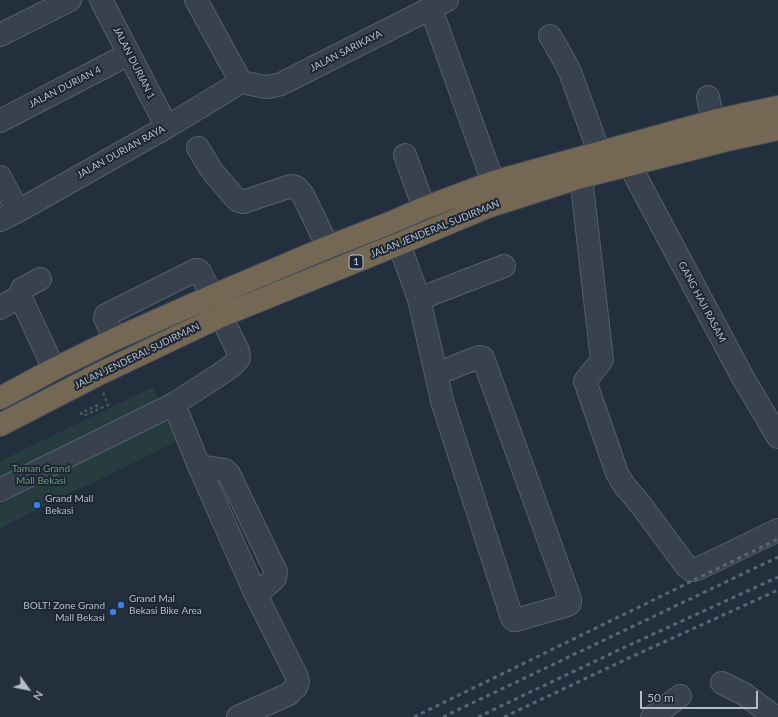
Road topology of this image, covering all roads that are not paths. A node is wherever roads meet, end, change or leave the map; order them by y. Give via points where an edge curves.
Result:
1 (70, 0) edge
2 (101, 0) edge
3 (196, 0) edge
4 (439, 4) edge
5 (0, 35) edge
6 (550, 36) dead end
7 (129, 54) junction
8 (241, 82) junction
9 (708, 97) dead end
10 (778, 108) edge
11 (0, 121) edge
12 (727, 124) junction
13 (167, 127) junction
14 (768, 131) edge
15 (198, 148) dead end
16 (599, 152) junction
17 (405, 155) dead end
18 (629, 164) junction
19 (0, 177) edge
20 (581, 177) junction
21 (493, 182) junction
22 (424, 208) junction
23 (9, 215) edge
24 (390, 224) junction
25 (399, 244) junction
26 (328, 247) junction
27 (504, 266) dead end
28 (40, 279) dead end
29 (20, 296) junction
30 (212, 296) junction
31 (419, 299) junction
32 (0, 308) edge
33 (221, 316) junction
34 (115, 339) junction
35 (54, 369) junction
36 (436, 374) junction
37 (2, 393) edge
38 (174, 404) junction
39 (0, 424) edge
40 (778, 437) edge
41 (0, 490) edge
42 (778, 530) edge
43 (722, 683) dead end
44 (680, 696) dead end
45 (238, 717) edge
46 (652, 717) edge
47 (775, 717) edge

1 - 5 street
2 - 7 street, JALAN DURIAN 1
3 - 8 street
4 - 8 street, JALAN SARIKAYA via 281,84 266,87
4 - 21 street
6 - 16 street via 570,72
7 - 11 street, JALAN DURIAN 4
7 - 13 street, JALAN DURIAN 1
8 - 13 street, JALAN DURIAN RAYA
9 - 12 street
10 - 12 highway, JALAN JENDERAL SUDIRMAN / 1
12 - 14 highway, JALAN JENDERAL SUDIRMAN / 1
12 - 16 highway, JALAN JENDERAL SUDIRMAN / 1
12 - 18 highway, JALAN JENDERAL SUDIRMAN / 1
13 - 23 street, JALAN DURIAN RAYA
15 - 26 street via 210,168 237,200 243,202 291,186 296,187 303,195
16 - 21 highway, JALAN JENDERAL SUDIRMAN / 1
17 - 22 street
18 - 20 highway, JALAN JENDERAL SUDIRMAN / 1
18 - 40 street, GANG HAJI RASAM
19 - 23 street
20 - 25 highway, JALAN JENDERAL SUDIRMAN / 1 via 487,207
20 - 42 street via 602,360 585,381 617,473 691,570
21 - 22 highway, JALAN JENDERAL SUDIRMAN / 1
22 - 24 highway, JALAN JENDERAL SUDIRMAN / 1
24 - 25 street
24 - 26 highway, JALAN JENDERAL SUDIRMAN / 1
25 - 31 street
25 - 33 highway, JALAN JENDERAL SUDIRMAN / 1
26 - 30 highway, JALAN JENDERAL SUDIRMAN / 1
27 - 31 street
28 - 29 street via 22,289
29 - 32 street
29 - 35 street
30 - 33 highway
30 - 34 highway, JALAN JENDERAL SUDIRMAN / 1
30 - 34 street via 200,272 196,270 106,315
31 - 36 street
33 - 38 street via 239,358 219,375
33 - 39 highway, JALAN JENDERAL SUDIRMAN / 1
34 - 35 highway, JALAN JENDERAL SUDIRMAN / 1
35 - 37 highway, JALAN JENDERAL SUDIRMAN / 1
36 - 36 street via 479,357 483,358 570,603 516,620 512,618 443,404
38 - 41 street
38 - 45 street via 199,466 225,470 229,474 276,572 275,578 256,595 298,682 289,694
43 - 47 street via 744,694
44 - 46 street

